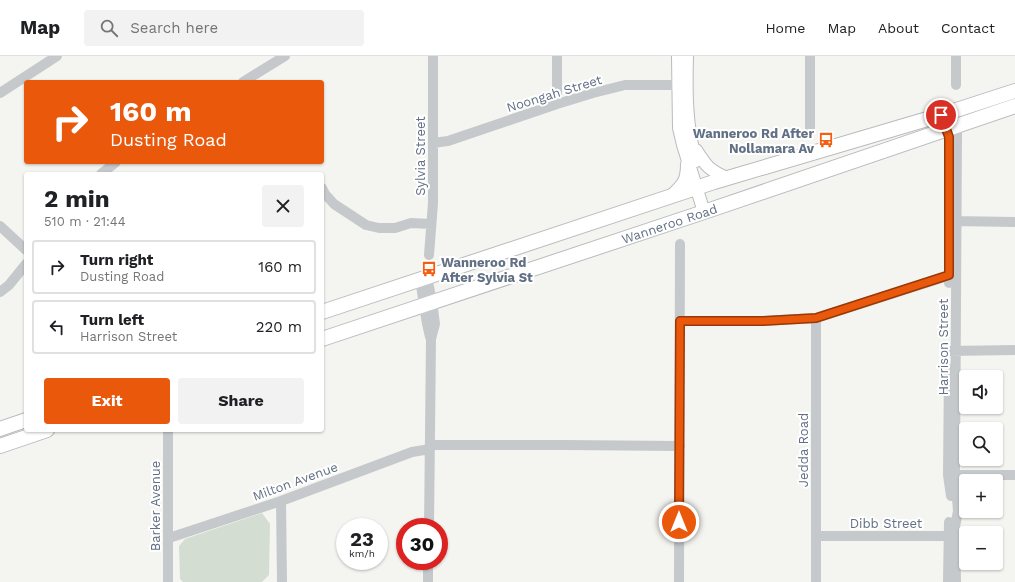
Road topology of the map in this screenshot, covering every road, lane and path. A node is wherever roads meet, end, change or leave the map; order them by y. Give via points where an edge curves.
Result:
1 (57, 56) edge
2 (285, 56) edge
3 (433, 56) edge
4 (556, 56) edge
5 (678, 56) edge
6 (687, 56) edge
7 (810, 56) edge
8 (956, 56) edge
9 (269, 60) edge
10 (245, 80) edge
11 (682, 85) junction
12 (956, 85) dead end
13 (1015, 90) edge
14 (0, 93) edge
15 (557, 104) junction
16 (1015, 106) edge
17 (946, 114) junction
18 (951, 128) junction
19 (810, 129) dead end
20 (691, 140) junction
21 (433, 143) junction
22 (687, 160) junction
23 (114, 164) edge
24 (104, 172) edge
25 (727, 178) junction
26 (700, 187) junction
27 (324, 192) edge
28 (670, 196) junction
29 (707, 211) junction
30 (1015, 222) edge
31 (431, 224) junction
32 (953, 224) junction
33 (0, 226) edge
34 (1015, 228) edge
35 (680, 244) dead end
36 (24, 248) edge
37 (429, 255) dead end
38 (24, 266) edge
39 (953, 274) junction
40 (423, 278) junction
41 (0, 292) edge
42 (428, 303) junction
43 (324, 311) edge
44 (816, 318) junction
45 (680, 321) junction
46 (324, 338) edge
47 (1015, 350) edge
48 (952, 351) junction
49 (24, 421) edge
50 (0, 429) edge
51 (41, 432) edge
52 (168, 432) edge
53 (0, 446) edge
54 (680, 446) junction
55 (430, 447) junction
56 (952, 475) junction
57 (1015, 475) edge
58 (281, 501) junction
59 (429, 518) edge
60 (816, 536) junction
61 (952, 536) junction
62 (168, 538) junction
63 (428, 570) edge
64 (168, 582) edge
65 (282, 582) edge
66 (428, 582) edge
67 (679, 582) edge
68 (816, 582) edge
69 (948, 582) edge
70 (956, 582) edge

1 - 14 street
2 - 9 street
3 - 21 street, Sylvia Street
4 - 15 street
5 - 11 main road
6 - 11 main road
7 - 19 street
8 - 12 street
9 - 10 street
11 - 15 street, Noongah Street via 625,86
11 - 20 main road
11 - 22 main road via 679,128
13 - 17 highway, Wanneroo Road
15 - 21 street, Noongah Street via 448,141
16 - 18 highway, Wanneroo Road
17 - 18 street, Harrison Street
17 - 25 highway, Wanneroo Road
18 - 29 highway, Wanneroo Road
18 - 32 street, Harrison Street
20 - 25 main road via 704,163 712,171
20 - 26 main road
21 - 31 street, Sylvia Street
22 - 26 main road
22 - 28 main road via 685,181
23 - 24 street
25 - 26 highway, Wanneroo Road
26 - 28 highway, Wanneroo Road
26 - 29 main road
27 - 31 street via 334,204 366,225 395,228 411,223
28 - 40 highway, Wanneroo Road
29 - 42 highway, Wanneroo Road
30 - 32 street
31 - 37 street, Sylvia Street
32 - 34 street
32 - 39 street, Harrison Street
33 - 36 street
35 - 45 street
38 - 41 street
39 - 44 street
39 - 48 street, Harrison Street
40 - 42 street
40 - 43 highway, Wanneroo Road
42 - 46 highway, Wanneroo Road
42 - 55 street via 435,324 431,339
44 - 45 street
44 - 60 street, Jedda Road
45 - 54 street
47 - 48 street
48 - 56 street, Harrison Street
49 - 50 highway
51 - 53 highway
52 - 62 street, Barker Avenue
54 - 55 street, Milton Avenue
54 - 67 street
55 - 58 street, Milton Avenue
55 - 59 street
56 - 57 street
56 - 61 street, Harrison Street via 958,511
58 - 62 street, Milton Avenue
58 - 65 street
60 - 61 street, Dibb Street
60 - 68 street, Jedda Road
61 - 69 street, Harrison Street
61 - 70 street, Harrison Street
62 - 64 street, Barker Avenue
63 - 66 street

